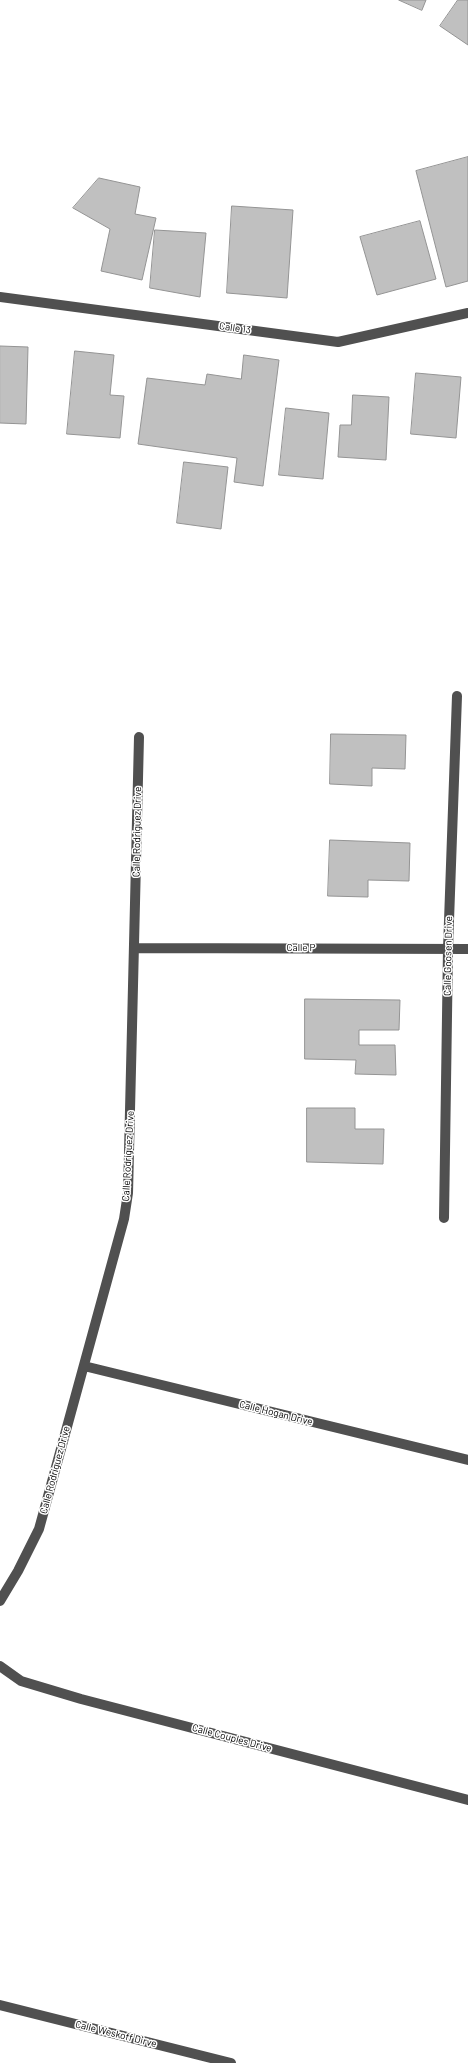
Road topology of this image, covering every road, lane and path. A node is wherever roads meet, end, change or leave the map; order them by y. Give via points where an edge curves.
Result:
1 (0, 297) edge
2 (468, 313) edge
3 (457, 696) dead end
4 (139, 737) dead end
5 (134, 948) junction
6 (448, 949) junction
7 (468, 949) edge
8 (444, 1218) dead end
9 (84, 1366) junction
10 (468, 1460) edge
11 (0, 1601) edge
12 (0, 1666) edge
13 (468, 1800) edge
14 (0, 2005) edge
15 (231, 2063) edge

1 - 2 street, Calle 13 via 338,342
3 - 6 street, Calle Goosen Drive
4 - 5 street, Calle Rodríguez Drive
5 - 6 street, Calle P
5 - 9 street, Calle Rodríguez Drive via 128,1193 124,1219
6 - 7 street, Calle P
6 - 8 street, Calle Goosen Drive
9 - 10 street, Calle Hogan Drive
9 - 11 street, Calle Rodríguez Drive via 39,1529
12 - 13 street, Calle Couples Drive via 21,1681 81,1699
14 - 15 street, Calle Weskoff Dirve

